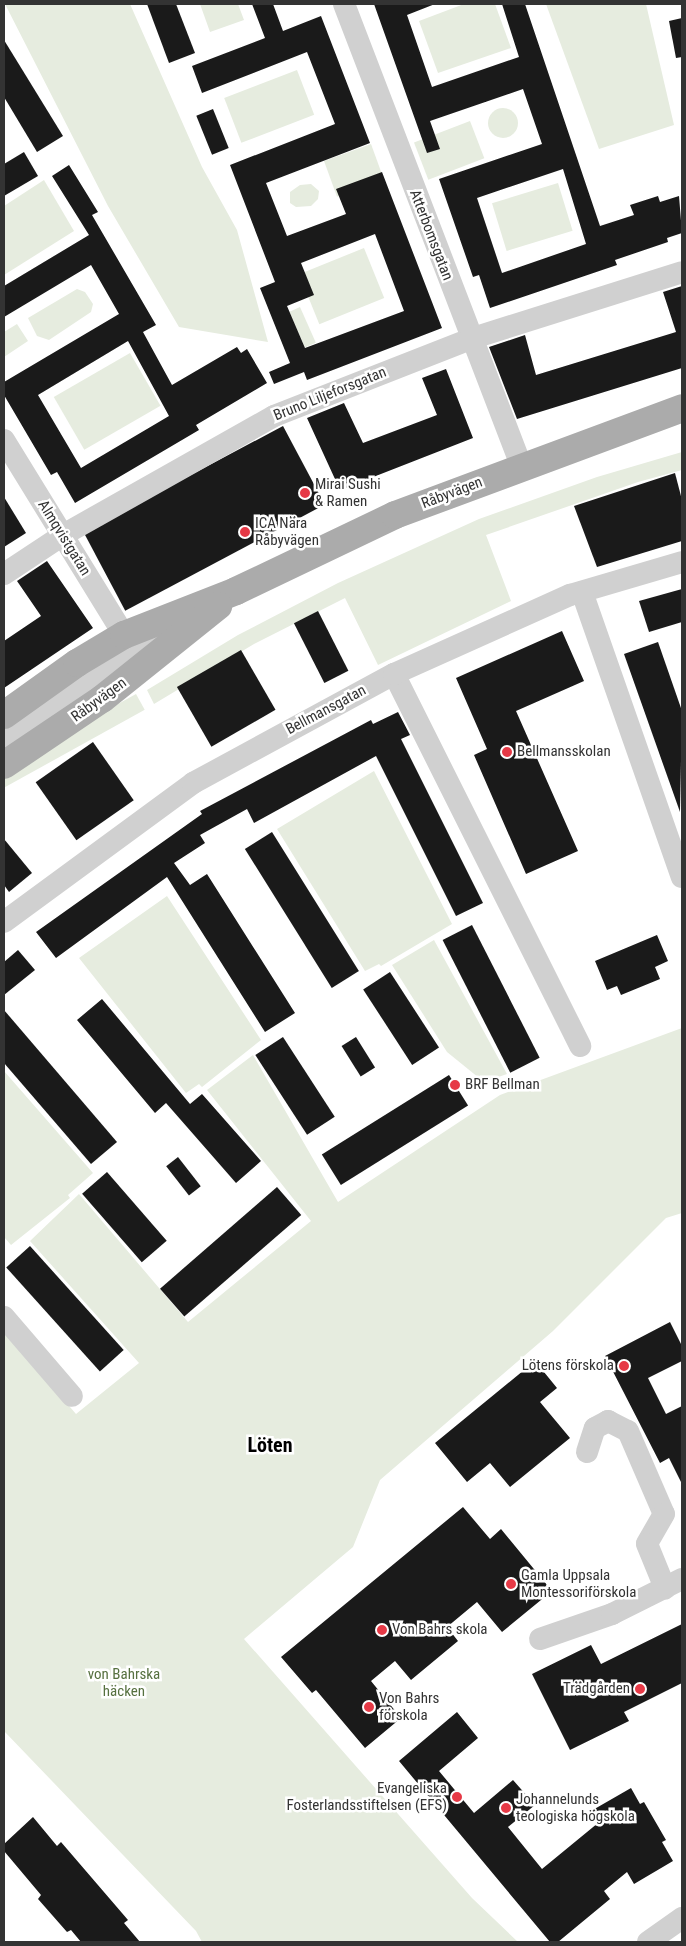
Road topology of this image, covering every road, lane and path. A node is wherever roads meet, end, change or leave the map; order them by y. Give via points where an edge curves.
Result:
1 (344, 4) edge
2 (682, 272) edge
3 (470, 338) junction
4 (680, 412) edge
5 (4, 440) edge
6 (521, 466) junction
7 (63, 535) junction
8 (682, 562) edge
9 (4, 574) edge
10 (236, 591) junction
11 (582, 592) junction
12 (124, 636) junction
13 (394, 674) junction
14 (4, 715) edge
15 (4, 741) edge
16 (4, 765) edge
17 (682, 877) edge
18 (4, 922) edge
19 (580, 1046) dead end
20 (4, 1316) edge
21 (72, 1396) dead end
22 (587, 1452) dead end
23 (674, 1583) edge
24 (540, 1639) dead end
25 (682, 1918) edge
26 (648, 1942) edge

1 - 3 street, Atterbomsgatan
2 - 3 street, Bruno Liljeforsgatan
3 - 6 street, Atterbomsgatan
3 - 7 street, Bruno Liljeforsgatan via 274,416
4 - 6 main road, Råbyvägen
5 - 7 street, Almqvistgatan
6 - 10 main road, Råbyvägen via 395,515
7 - 9 street, Bruno Liljeforsgatan
7 - 12 street, Almqvistgatan
8 - 11 street, Bellmansgatan
10 - 12 main road, Råbyvägen
10 - 15 street, Råbyvägen via 113,666
10 - 16 main road, Råbyvägen via 102,699
11 - 13 street, Bellmansgatan
11 - 17 street
12 - 14 main road, Råbyvägen via 76,663
13 - 18 street, Bellmansgatan via 193,783
13 - 19 street
20 - 21 street
22 - 23 street via 596,1428 608,1421 628,1431 664,1514 647,1544
23 - 24 street via 612,1614
25 - 26 street

